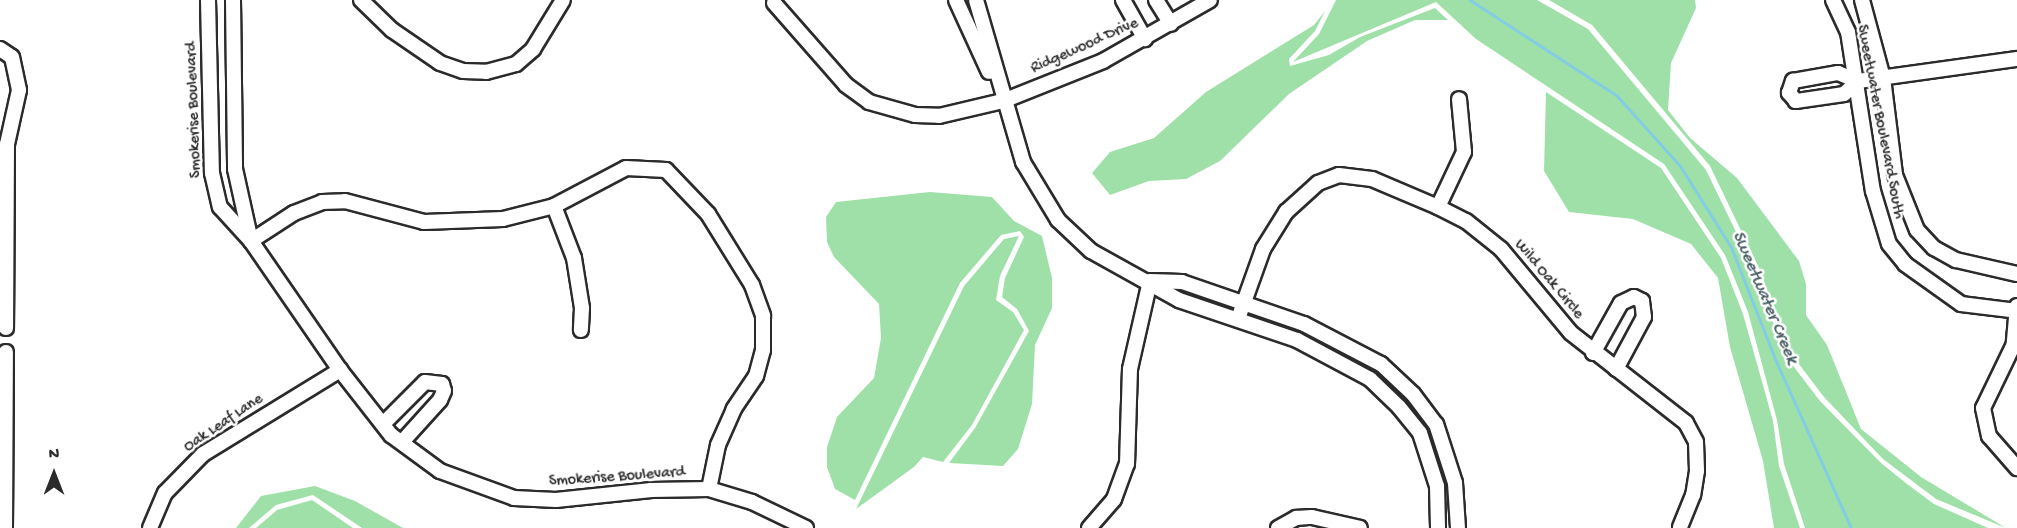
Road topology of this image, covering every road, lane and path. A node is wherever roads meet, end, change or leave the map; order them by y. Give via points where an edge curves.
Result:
1 (208, 0) edge
2 (232, 0) edge
3 (361, 0) edge
4 (563, 0) edge
5 (956, 0) edge
6 (976, 0) edge
7 (1123, 0) edge
8 (1156, 0) edge
9 (1210, 0) edge
10 (1833, 0) edge
11 (1862, 0) edge
12 (774, 3) dead end
13 (1171, 24) junction
14 (1145, 39) junction
15 (0, 49) edge
16 (2017, 59) edge
17 (1883, 78) junction
18 (1858, 81) junction
19 (1459, 99) dead end
20 (1003, 101) junction
21 (234, 112) junction
22 (209, 113) junction
23 (554, 206) junction
24 (1438, 207) junction
25 (251, 241) junction
26 (3, 274) edge
27 (2017, 274) edge
28 (1150, 281) junction
29 (1244, 302) junction
30 (2017, 306) edge
31 (2017, 311) edge
32 (1238, 319) junction
33 (6, 327) dead end
34 (582, 330) dead end
35 (6, 352) dead end
36 (1593, 353) junction
37 (1381, 364) junction
38 (1616, 369) junction
39 (340, 370) junction
40 (1370, 379) junction
41 (3, 411) edge
42 (383, 424) junction
43 (402, 442) junction
44 (2017, 468) edge
45 (709, 489) junction
46 (5, 528) edge
47 (150, 528) edge
48 (806, 528) edge
49 (1089, 528) edge
50 (1278, 528) edge
51 (1360, 528) edge
52 (1438, 528) edge
53 (1458, 528) edge
54 (1680, 528) edge

1 - 22 street, Smokerise Boulevard
2 - 21 street, Smokerise Boulevard
3 - 4 street via 392,30 440,63 464,71 486,72 516,64 532,49
5 - 20 street
6 - 20 street
7 - 14 street
8 - 13 street
9 - 13 street, Ridgewood Drive
10 - 18 street, Sweetwater Boulevard South via 1848,32
11 - 17 street, Sweetwater Boulevard South
12 - 20 street, Ridgewood Drive via 846,85 869,102 915,115 939,116
13 - 14 street, Ridgewood Drive
14 - 20 street, Ridgewood Drive via 1103,61
15 - 26 street via 12,57 19,90 7,144
16 - 17 street
17 - 18 street
17 - 27 street, Sweetwater Boulevard South via 1895,175 1917,230 1934,248 1956,260
18 - 31 street, Sweetwater Boulevard South via 1873,191 1889,244 1905,264 1961,304
19 - 24 street via 1464,152
20 - 28 street via 1023,162 1058,220 1091,251
21 - 22 street
21 - 25 street, Smokerise Boulevard via 235,169
22 - 25 street, Smokerise Boulevard via 212,173 220,207
23 - 25 street via 503,219 454,223 391,215 345,201 322,202 294,213
23 - 34 street via 574,258
23 - 45 street via 626,168 666,170 708,214 752,285 763,316 763,350 756,376 718,445
24 - 29 street, Wild Oak Circle via 1372,179 1339,175 1318,183 1286,212 1275,229 1255,266
24 - 36 street, Wild Oak Circle via 1466,221 1501,249 1542,302
25 - 39 street, Smokerise Boulevard
26 - 33 street
28 - 29 street via 1182,282
28 - 32 street via 1179,300
28 - 49 street via 1130,369 1127,464 1114,499
29 - 32 street, Wild Oak Circle
29 - 37 street via 1304,324
30 - 31 street
31 - 44 street via 2007,362 1983,408 1989,436
32 - 40 street via 1297,340
35 - 41 street
36 - 38 street, Wild Oak Circle
36 - 38 street via 1621,303 1634,297 1642,301 1644,317
37 - 40 street
37 - 53 street via 1413,394 1436,424 1455,483
38 - 54 street, Wild Oak Circle via 1686,423 1696,442 1693,495
39 - 42 street, Smokerise Boulevard
39 - 47 street, Oak Leaf Lane via 203,454 165,493
40 - 52 street via 1420,433 1437,486
41 - 46 street
42 - 43 street, Smokerise Boulevard
42 - 43 street via 425,382 442,384 440,400
43 - 45 street, Smokerise Boulevard via 440,471 514,498 556,500 651,490
45 - 48 street, Smokerise Boulevard via 752,502
50 - 51 street via 1296,518 1312,517

